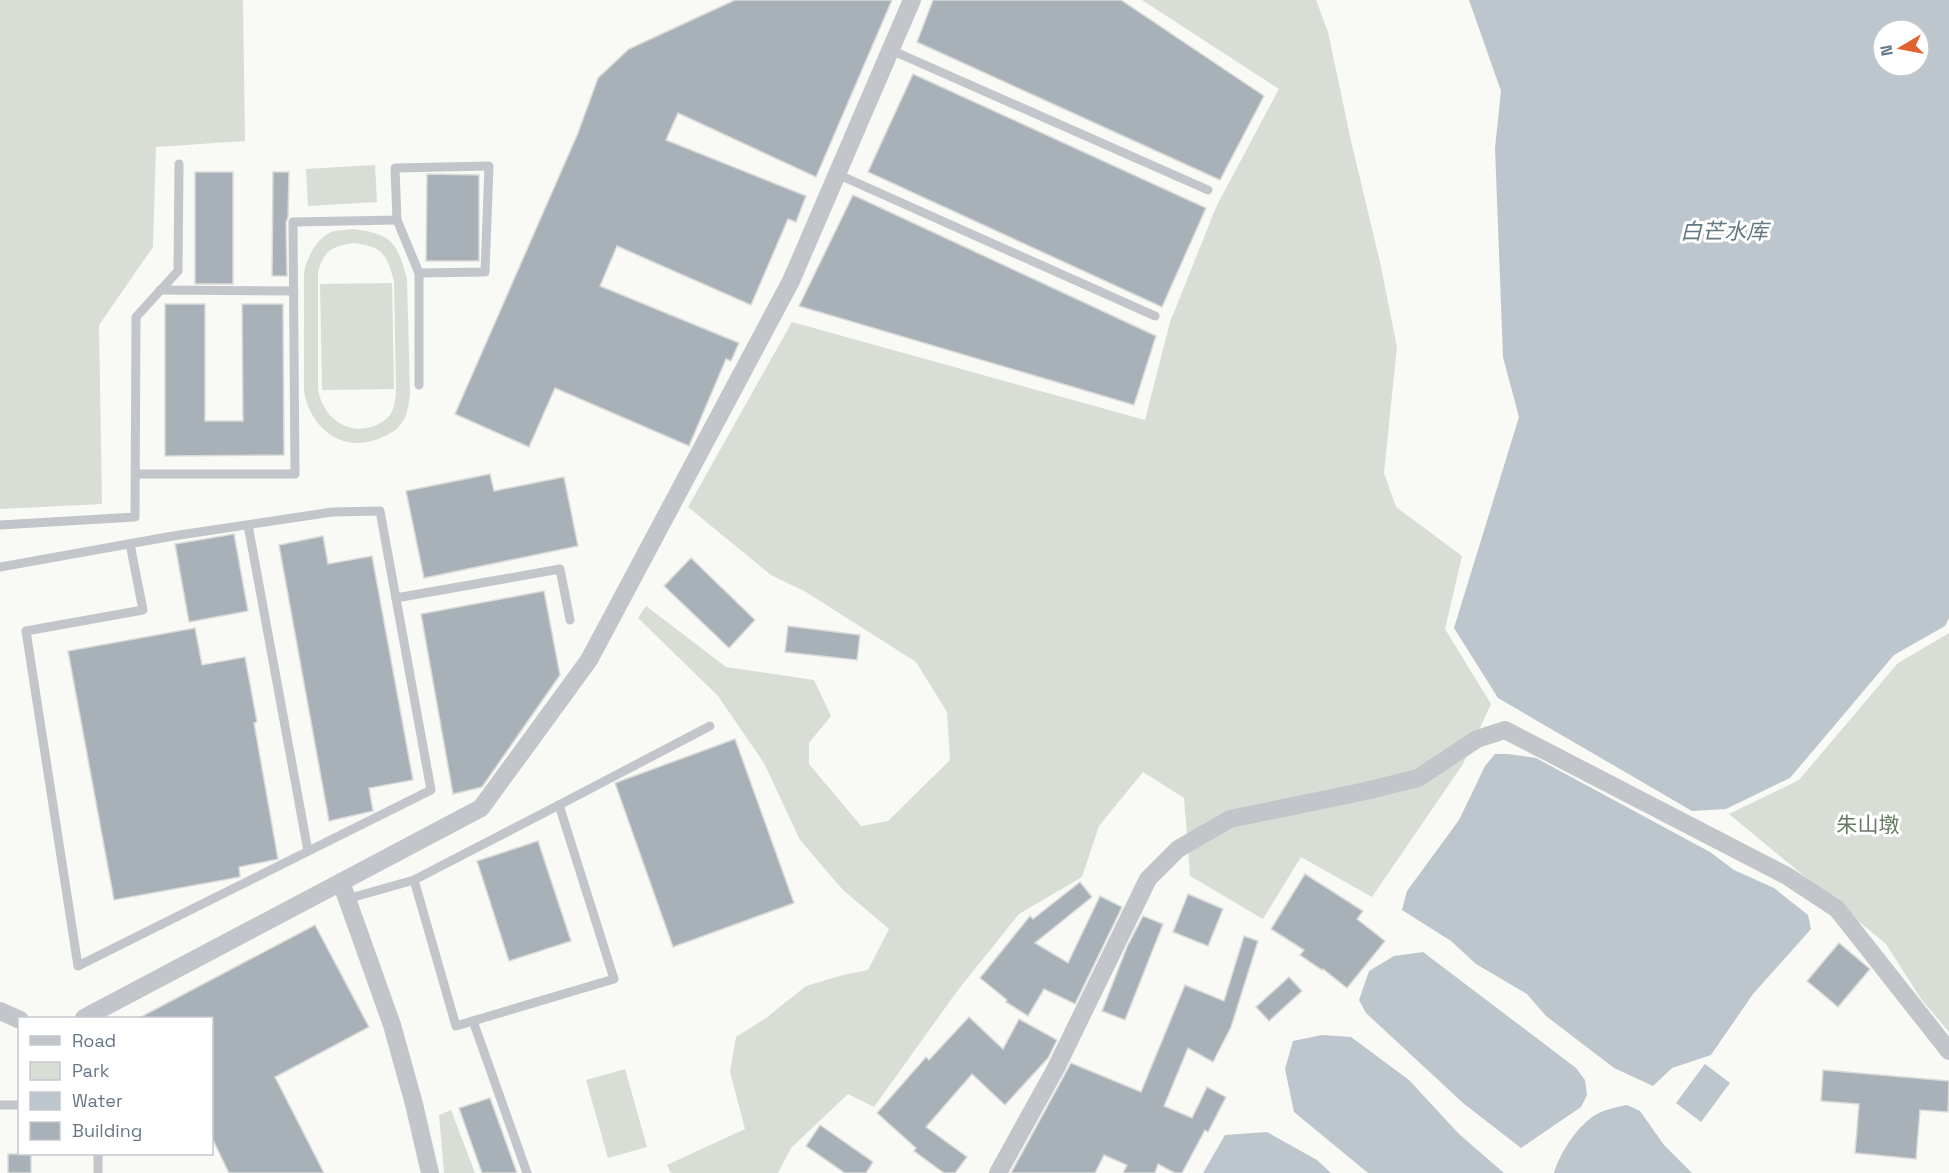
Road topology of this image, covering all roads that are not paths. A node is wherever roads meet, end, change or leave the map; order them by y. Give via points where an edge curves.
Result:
1 (912, 0) edge
2 (891, 50) junction
3 (179, 164) dead end
4 (837, 174) junction
5 (1208, 190) dead end
6 (397, 220) junction
7 (419, 273) junction
8 (160, 291) junction
9 (294, 291) junction
10 (1155, 316) dead end
11 (419, 385) dead end
12 (136, 474) junction
13 (0, 525) edge
14 (248, 525) junction
15 (130, 544) junction
16 (0, 567) edge
17 (396, 598) junction
18 (570, 620) dead end
19 (710, 726) dead end
20 (559, 805) junction
21 (308, 851) junction
22 (414, 880) junction
23 (344, 891) junction
24 (0, 1011) edge
25 (90, 1017) edge
26 (18, 1019) edge
27 (473, 1021) junction
28 (1949, 1051) edge
29 (0, 1105) edge
30 (18, 1105) edge
31 (98, 1155) edge
32 (98, 1173) edge
33 (430, 1173) edge
34 (527, 1173) edge
35 (998, 1173) edge

1 - 2 street
2 - 4 street
2 - 5 lane
3 - 8 lane via 178,270
4 - 10 lane
4 - 23 street via 791,281 589,660 481,808
6 - 7 lane
6 - 7 lane via 395,168 489,166 485,272
6 - 9 lane via 293,222
7 - 11 lane
8 - 9 lane
8 - 12 lane via 136,317
9 - 12 lane via 295,474
12 - 13 lane via 135,517
14 - 15 lane
14 - 17 lane via 332,512 380,511
14 - 21 lane
15 - 16 lane
15 - 21 lane via 143,610 26,631 78,966
17 - 18 lane via 560,569
17 - 21 lane via 431,790
19 - 20 lane
20 - 22 lane
20 - 27 lane via 614,979
22 - 23 lane
22 - 27 lane via 456,1026
23 - 25 street
23 - 33 street via 392,1025
24 - 26 street
27 - 34 lane
28 - 35 street via 1837,909 1787,876 1505,730 1477,739 1418,778 1230,819 1178,849 1148,879 1056,1068
29 - 30 lane
31 - 32 lane

